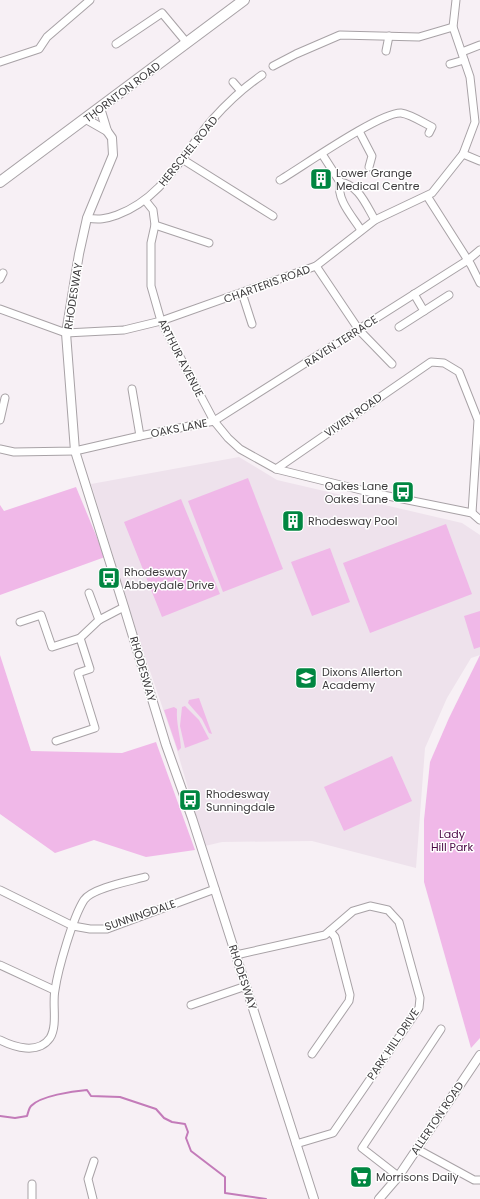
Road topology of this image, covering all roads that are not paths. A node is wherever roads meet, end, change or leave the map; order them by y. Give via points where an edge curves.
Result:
1 (90, 0) edge
2 (244, 0) edge
3 (456, 0) edge
4 (453, 27) junction
5 (389, 36) junction
6 (116, 44) dead end
7 (186, 44) junction
8 (480, 45) edge
9 (386, 51) dead end
10 (462, 52) junction
11 (464, 60) junction
12 (0, 62) edge
13 (450, 64) dead end
14 (273, 66) dead end
15 (262, 75) dead end
16 (233, 82) dead end
17 (240, 90) junction
18 (472, 96) junction
19 (480, 96) edge
20 (100, 108) junction
21 (86, 119) junction
22 (107, 131) junction
23 (359, 131) junction
24 (429, 133) dead end
25 (322, 154) junction
26 (463, 154) junction
27 (182, 158) junction
28 (480, 161) edge
29 (369, 167) dead end
30 (280, 180) dead end
31 (0, 182) edge
32 (340, 182) junction
33 (427, 196) junction
34 (145, 200) junction
35 (273, 216) dead end
36 (88, 218) junction
37 (375, 220) junction
38 (155, 226) junction
39 (361, 230) junction
40 (209, 243) dead end
41 (480, 250) edge
42 (468, 260) junction
43 (316, 266) junction
44 (480, 283) edge
45 (242, 293) junction
46 (414, 294) junction
47 (450, 295) dead end
48 (0, 309) edge
49 (424, 311) junction
50 (161, 321) junction
51 (252, 324) dead end
52 (399, 328) dead end
53 (359, 330) junction
54 (66, 332) junction
55 (392, 364) dead end
56 (132, 389) dead end
57 (5, 398) dead end
58 (477, 411) edge
59 (0, 420) edge
60 (214, 421) junction
61 (479, 426) edge
62 (140, 436) junction
63 (0, 449) edge
64 (74, 451) junction
65 (276, 469) junction
66 (472, 513) junction
67 (480, 520) edge
68 (89, 593) dead end
69 (124, 607) junction
70 (99, 620) junction
71 (20, 622) dead end
72 (80, 638) junction
73 (56, 741) dead end
74 (146, 877) dead end
75 (215, 889) junction
76 (0, 890) edge
77 (73, 926) junction
78 (330, 931) junction
79 (236, 955) junction
80 (0, 965) edge
81 (246, 986) junction
82 (54, 990) junction
83 (191, 1005) dead end
84 (441, 1029) dead end
85 (0, 1040) edge
86 (312, 1054) dead end
87 (480, 1055) edge
88 (296, 1144) junction
89 (416, 1148) junction
90 (94, 1161) dead end
91 (398, 1176) junction
92 (480, 1180) edge
93 (32, 1184) dead end
94 (32, 1199) edge
95 (93, 1199) edge
96 (314, 1199) edge
97 (379, 1199) edge

1 - 12 street via 47,37 39,49
2 - 7 main road, THORNTON ROAD
3 - 4 street, CHARTERIS ROAD
4 - 5 street via 419,37
4 - 10 street, CHARTERIS ROAD
5 - 9 street
5 - 14 street via 340,35
6 - 7 street via 162,13
7 - 20 main road, THORNTON ROAD
8 - 10 street
10 - 11 street, CHARTERIS ROAD
11 - 13 street
11 - 18 street, CHARTERIS ROAD via 470,77
15 - 17 street, HERSCHEL ROAD
16 - 17 street
17 - 27 street, HERSCHEL ROAD
18 - 19 street
18 - 26 street, CHARTERIS ROAD via 475,122
20 - 21 main road, THORNTON ROAD
20 - 22 street, RHODESWAY
21 - 22 street
21 - 31 main road, THORNTON ROAD
22 - 36 street, RHODESWAY via 112,138 113,155
23 - 24 street via 389,115 402,113 432,127
23 - 25 street
23 - 29 street via 372,156
25 - 30 street
25 - 32 street
26 - 28 street
26 - 33 street, CHARTERIS ROAD
27 - 34 street, HERSCHEL ROAD via 162,185
27 - 35 street
32 - 37 street via 354,187
32 - 39 street via 340,196
33 - 37 street, CHARTERIS ROAD
33 - 42 street
34 - 36 street, HERSCHEL ROAD via 129,210 100,221
34 - 38 street, ARTHUR AVENUE via 153,210
36 - 54 street, RHODESWAY via 79,254
37 - 39 street, CHARTERIS ROAD
38 - 40 street
38 - 50 street, ARTHUR AVENUE via 151,243 151,286
39 - 43 street, CHARTERIS ROAD
41 - 42 street, RAVEN TERRACE
42 - 44 street
42 - 46 street, RAVEN TERRACE
43 - 45 street, CHARTERIS ROAD
43 - 53 street
45 - 50 street, CHARTERIS ROAD
45 - 51 street
46 - 49 street
46 - 53 street, RAVEN TERRACE
47 - 49 street
48 - 54 street, CHARTERIS ROAD
49 - 52 street
50 - 54 street, CHARTERIS ROAD via 124,330
50 - 60 street, ARTHUR AVENUE
53 - 55 street
53 - 60 street, RAVEN TERRACE
54 - 64 street, RHODESWAY
56 - 62 street
57 - 59 street
58 - 61 street
58 - 65 street, VIVIEN ROAD via 459,372 444,363 431,362
60 - 62 street, OAKS LANE
60 - 65 street, OAKS LANE via 240,448
61 - 66 street
62 - 64 street, OAKS LANE
63 - 64 street, OAKS LANE via 14,452
64 - 69 street, RHODESWAY
65 - 66 street, OAKS LANE via 373,493
66 - 67 street, OAKS LANE
68 - 70 street
69 - 70 street
69 - 75 street, RHODESWAY via 168,752
70 - 72 street
71 - 72 street via 41,615 52,647
72 - 73 street via 90,669 78,673 95,728
74 - 77 street via 93,893 84,900
75 - 77 street, SUNNINGDALE via 107,929
75 - 79 street, RHODESWAY
76 - 77 street, SUNNINGDALE
77 - 82 street
78 - 79 street, PARK HILL DRIVE via 325,935
78 - 86 street via 335,937 350,995 349,1001
78 - 88 street, PARK HILL DRIVE via 353,911 370,906 388,910 399,922 420,998 419,1008 333,1133
79 - 81 street, RHODESWAY
80 - 82 street
81 - 83 street
81 - 88 street, RHODESWAY
82 - 85 street via 52,1031 49,1039 41,1045 27,1048 12,1046
84 - 91 street via 362,1148
87 - 89 street, ALLERTON ROAD
88 - 96 street, RHODESWAY
89 - 91 street, ALLERTON ROAD
89 - 92 street via 474,1180
90 - 95 street via 88,1179
91 - 97 street, ALLERTON ROAD
93 - 94 street

